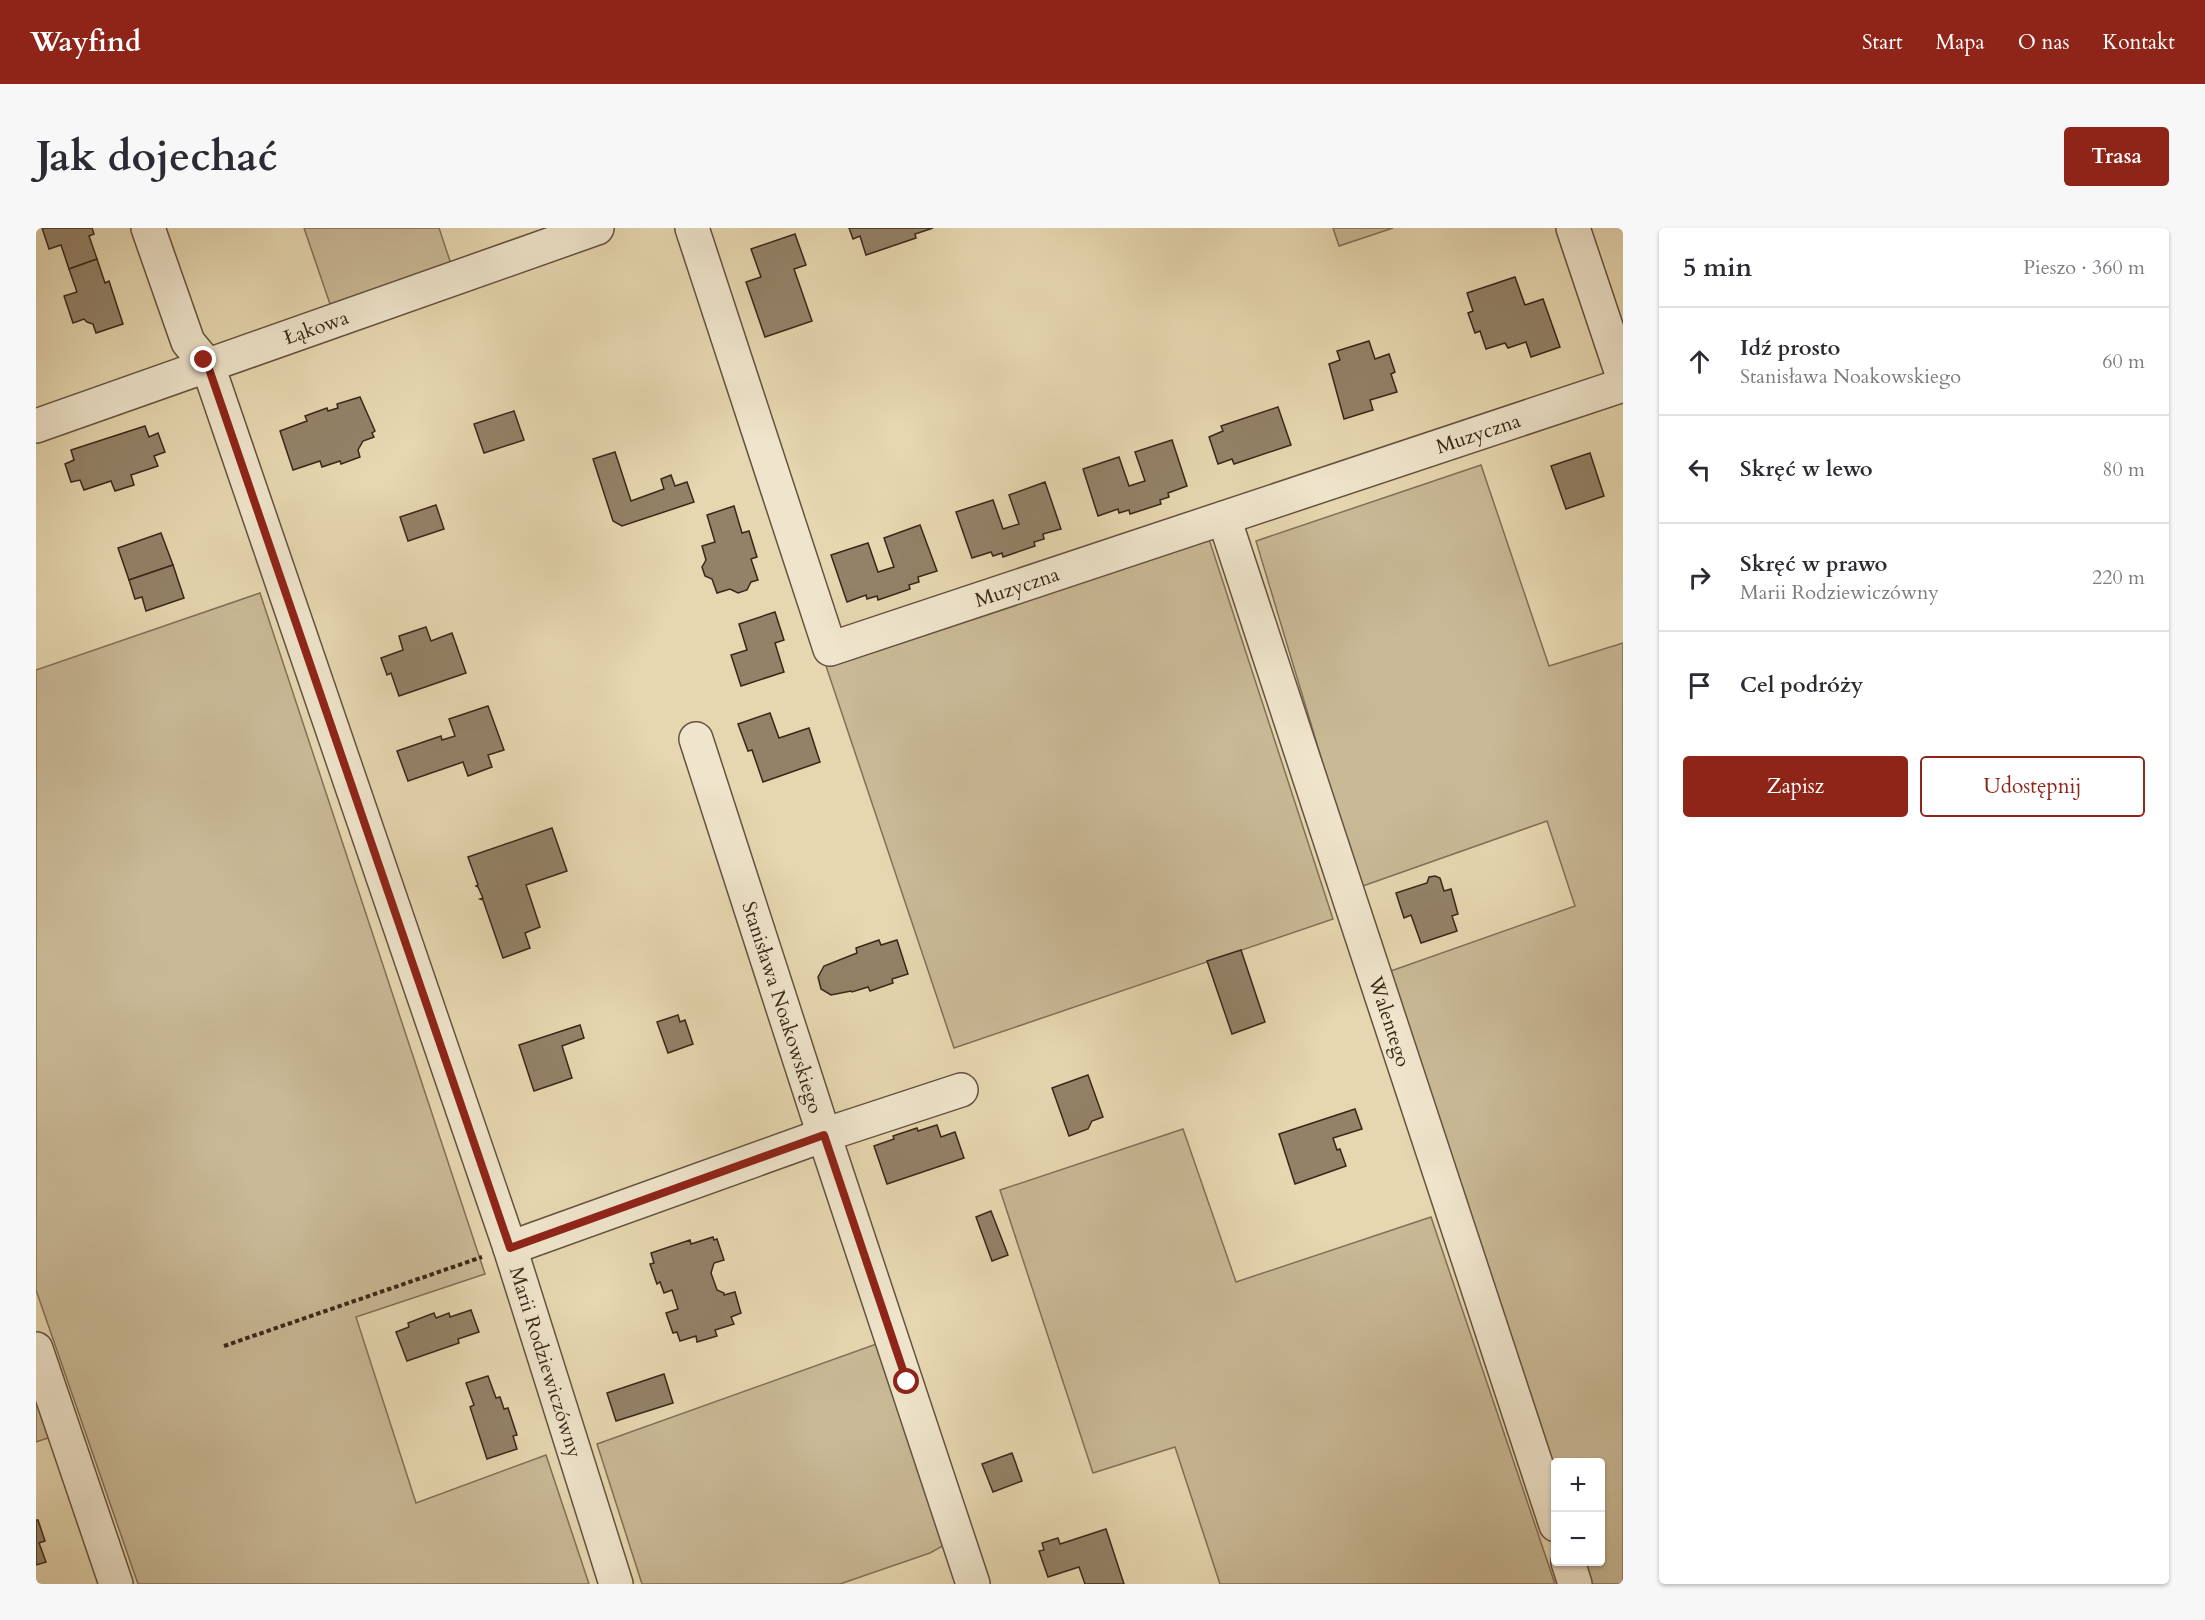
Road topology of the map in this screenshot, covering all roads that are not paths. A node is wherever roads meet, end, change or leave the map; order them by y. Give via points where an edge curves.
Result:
1 (148, 228) edge
2 (597, 228) edge
3 (692, 228) edge
4 (1573, 228) edge
5 (208, 366) junction
6 (1623, 377) edge
7 (1623, 385) edge
8 (36, 426) edge
9 (1224, 518) junction
10 (696, 739) dead end
11 (961, 1090) dead end
12 (824, 1135) junction
13 (510, 1248) junction
14 (36, 1348) edge
15 (1552, 1512) edge
16 (1569, 1566) edge
17 (116, 1584) edge
18 (616, 1584) edge
19 (973, 1584) edge
20 (1575, 1584) edge

1 - 5 street, Marii Rodziewiczówny via 188,342
2 - 5 street, Łąkowa
3 - 9 street, Muzyczna via 830,649
4 - 6 street
5 - 8 street, Łąkowa
5 - 13 street, Marii Rodziewiczówny
7 - 9 street, Muzyczna
9 - 15 street, Walentego
10 - 12 street, Stanisława Noakowskiego
11 - 12 street
12 - 13 street
12 - 19 street, Stanisława Noakowskiego
13 - 18 street, Marii Rodziewiczówny
14 - 17 street
16 - 20 street

